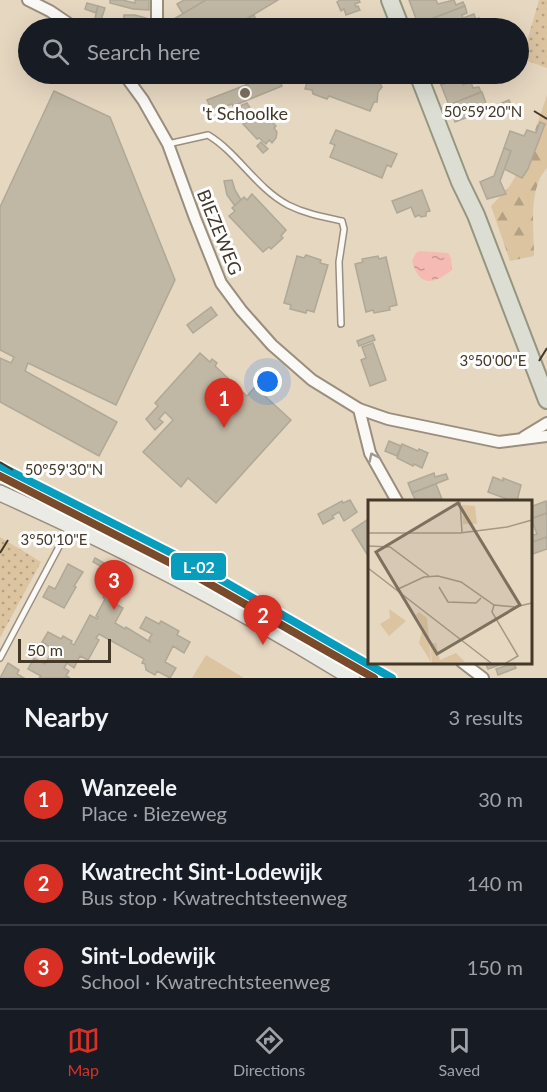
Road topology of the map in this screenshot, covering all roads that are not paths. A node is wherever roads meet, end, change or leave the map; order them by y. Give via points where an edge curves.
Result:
1 (28, 0) edge
2 (157, 0) edge
3 (390, 0) edge
4 (60, 18) edge
5 (157, 18) edge
6 (397, 18) edge
7 (132, 84) edge
8 (422, 84) edge
9 (168, 144) junction
10 (341, 324) dead end
11 (547, 400) edge
12 (359, 409) junction
13 (547, 423) edge
14 (547, 436) edge
15 (519, 440) junction
16 (0, 493) edge
17 (396, 500) edge
18 (71, 525) junction
19 (0, 658) edge
20 (463, 663) edge
21 (352, 678) edge
22 (483, 678) edge

1 - 4 street
2 - 5 street
3 - 6 main road
7 - 9 street, BIEZEWEG
8 - 11 main road
9 - 10 lane via 208,135 265,189 287,204 342,221
9 - 12 street, BIEZEWEG via 221,283 272,345 312,380
12 - 15 street, BIEZEWEG via 388,419 499,442
17 -> 12 street via 370,453
13 - 15 street
14 - 15 street, BIEZEWEG
16 - 18 street
18 - 19 lane
18 - 21 street via 161,570
20 - 22 street

